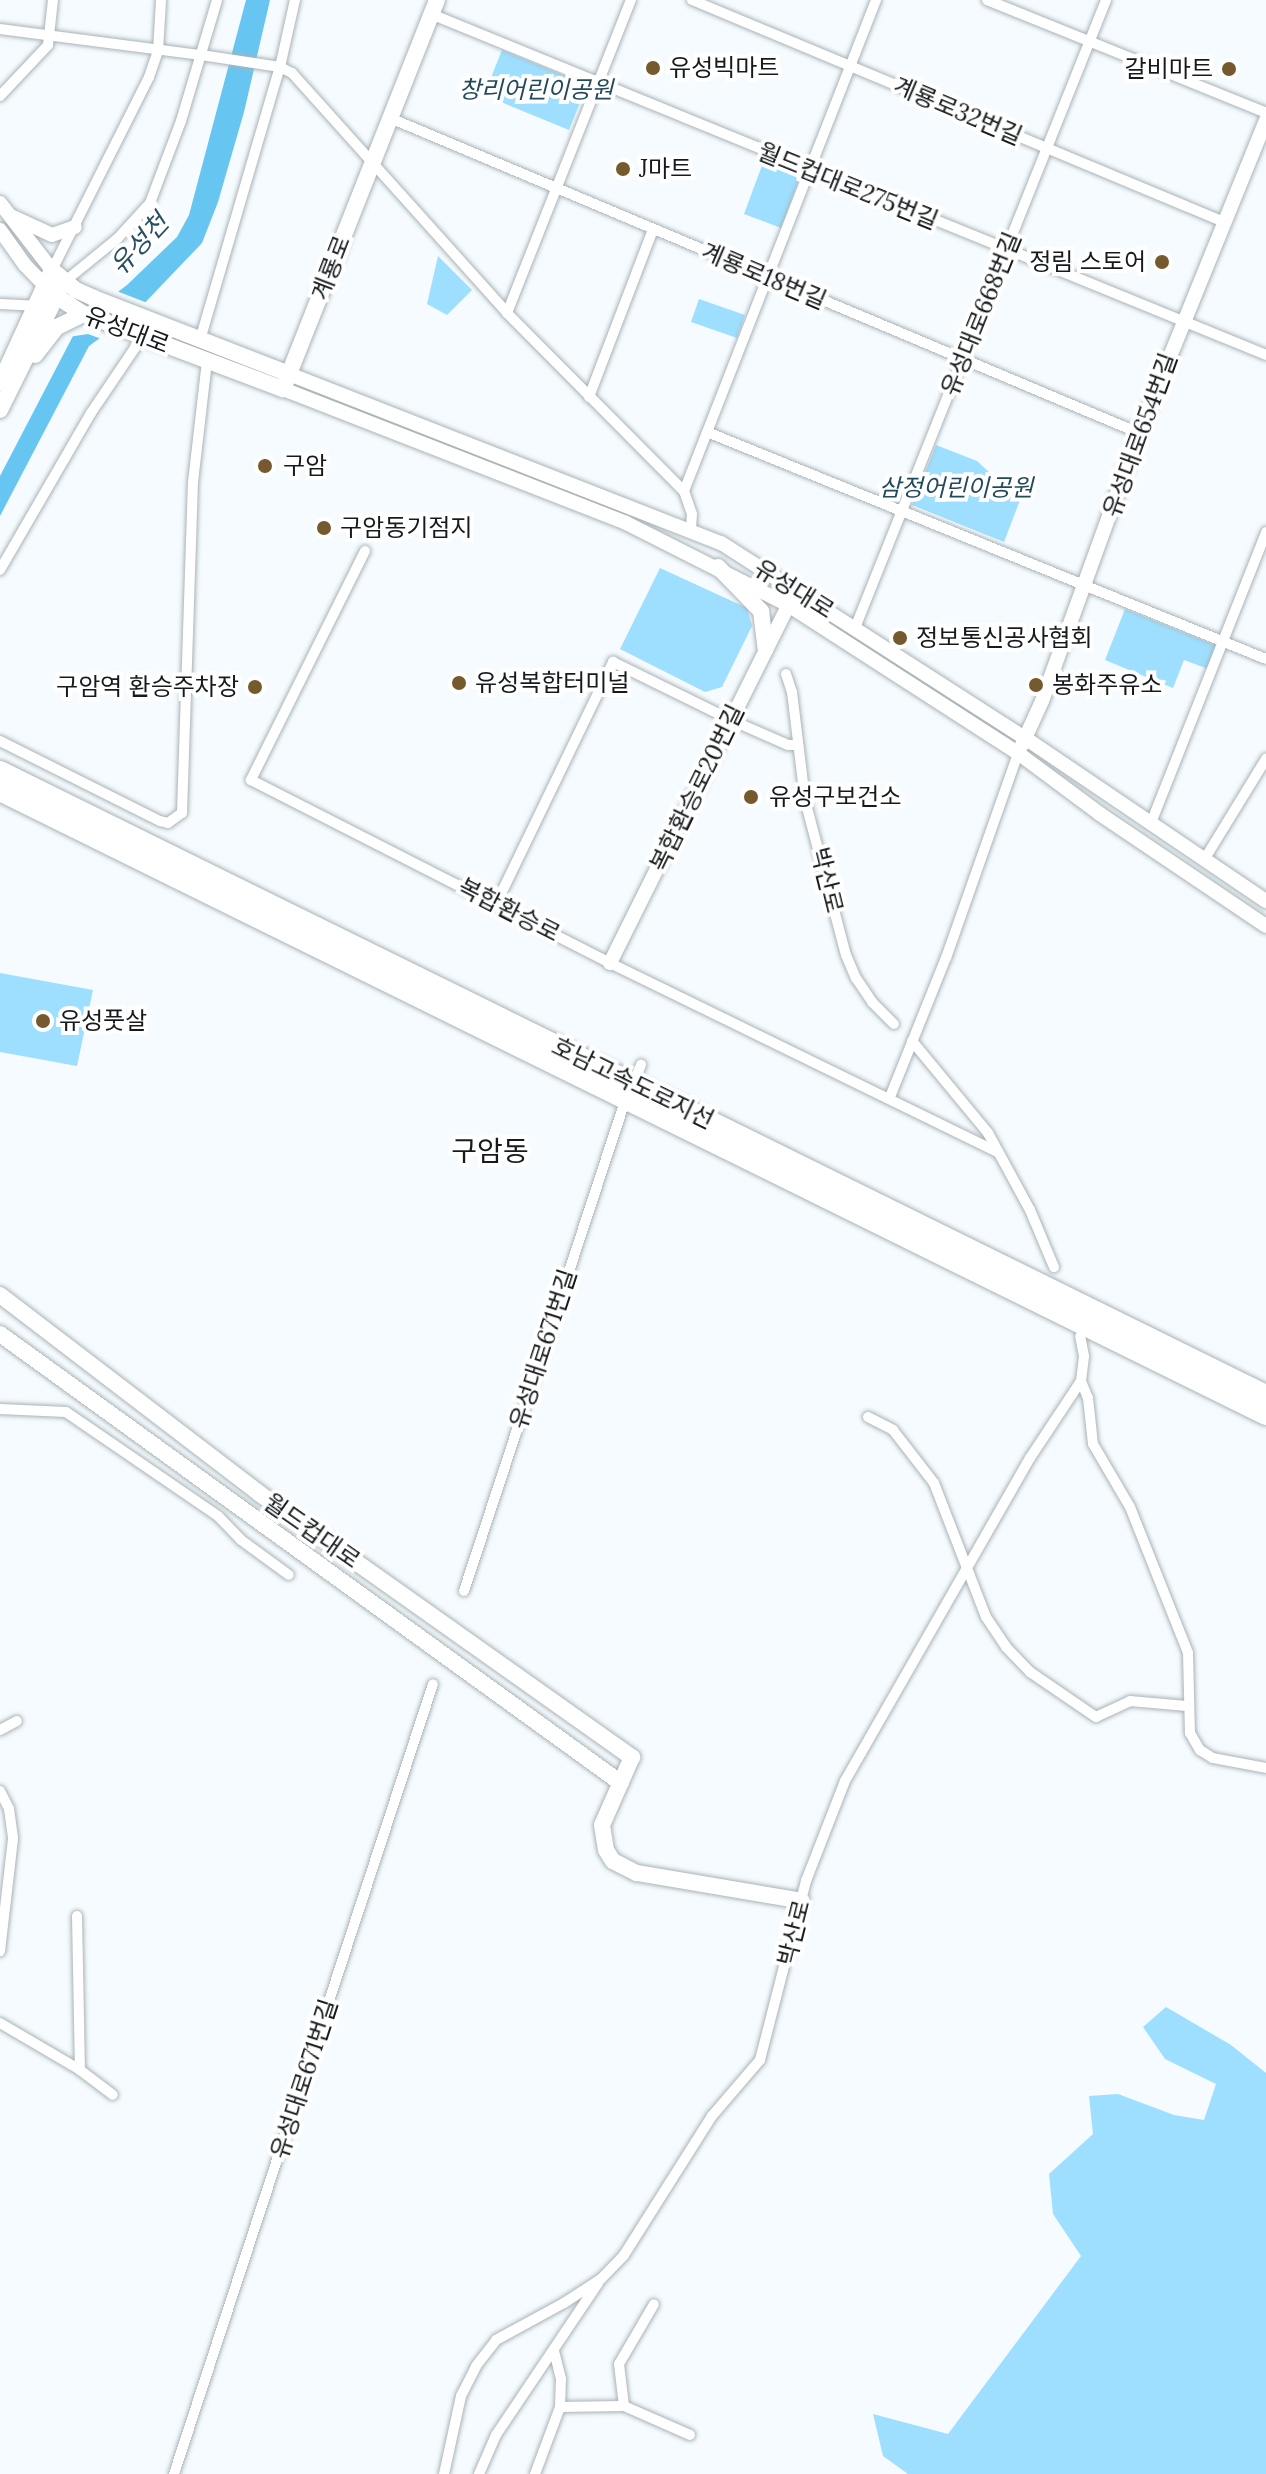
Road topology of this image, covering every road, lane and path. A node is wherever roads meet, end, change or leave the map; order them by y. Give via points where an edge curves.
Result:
1 (53, 0) edge
2 (161, 0) edge
3 (217, 0) edge
4 (295, 0) edge
5 (631, 0) edge
6 (692, 0) edge
7 (876, 0) edge
8 (987, 0) edge
9 (1106, 0) edge
10 (434, 7) edge
11 (0, 29) edge
12 (50, 36) junction
13 (1090, 42) junction
14 (158, 51) junction
15 (201, 55) junction
16 (850, 66) junction
17 (280, 67) junction
18 (598, 84) junction
19 (0, 96) edge
20 (1266, 113) edge
21 (390, 118) junction
22 (1266, 120) edge
23 (1047, 148) junction
24 (373, 162) junction
25 (809, 170) junction
26 (557, 188) junction
27 (0, 203) edge
28 (11, 216) junction
29 (1224, 222) junction
30 (75, 227) junction
31 (653, 229) junction
32 (0, 230) edge
33 (1006, 249) junction
34 (767, 278) junction
35 (54, 284) junction
36 (0, 304) edge
37 (35, 306) junction
38 (507, 313) junction
39 (84, 314) junction
40 (1183, 321) junction
41 (140, 335) junction
42 (200, 340) junction
43 (1266, 355) edge
44 (962, 360) junction
45 (207, 361) junction
46 (286, 382) junction
47 (0, 383) edge
48 (589, 397) junction
49 (1, 409) edge
50 (707, 432) junction
51 (1139, 433) junction
52 (684, 491) junction
53 (902, 510) junction
54 (691, 528) junction
55 (1266, 532) edge
56 (365, 551) dead end
57 (718, 567) junction
58 (0, 570) edge
59 (1085, 583) junction
60 (797, 589) junction
61 (786, 610) junction
62 (855, 628) junction
63 (1224, 641) junction
64 (766, 649) junction
65 (1266, 659) edge
66 (786, 674) dead end
67 (731, 720) junction
68 (1025, 738) junction
69 (0, 741) edge
70 (796, 745) junction
71 (1018, 753) junction
72 (1266, 759) edge
73 (0, 771) edge
74 (0, 791) edge
75 (1151, 823) junction
76 (1204, 860) junction
77 (1266, 901) edge
78 (497, 902) junction
79 (1266, 926) edge
80 (610, 963) junction
81 (894, 1024) dead end
82 (912, 1041) junction
83 (890, 1097) junction
84 (623, 1107) dead end
85 (997, 1152) junction
86 (1054, 1267) dead end
87 (0, 1295) edge
88 (0, 1334) edge
89 (1080, 1336) dead end
90 (1081, 1381) junction
91 (1266, 1395) edge
92 (0, 1409) edge
93 (1266, 1415) edge
94 (868, 1417) dead end
95 (965, 1569) junction
96 (289, 1575) dead end
97 (464, 1591) dead end
98 (433, 1684) dead end
99 (1187, 1706) junction
100 (17, 1721) dead end
101 (0, 1730) edge
102 (1266, 1768) edge
103 (621, 1783) junction
104 (0, 1791) edge
105 (802, 1901) junction
106 (77, 1916) dead end
107 (0, 1951) edge
108 (0, 2023) edge
109 (80, 2070) junction
110 (113, 2095) dead end
111 (601, 2279) junction
112 (654, 2304) dead end
113 (554, 2351) junction
114 (624, 2406) junction
115 (560, 2407) junction
116 (690, 2435) dead end
117 (174, 2474) edge
118 (444, 2474) edge
119 (479, 2474) edge
120 (535, 2474) edge

1 - 12 street
2 - 14 street
3 - 15 street
4 - 17 street
5 - 18 street
6 - 16 street, 계룡로32번길
7 - 16 street
8 - 13 street
9 - 13 street, 유성대로668번길
10 - 18 street, 월드컵대로275번길
10 - 21 main road, 계룡로
11 - 12 street
12 - 14 street
12 - 19 street via 48,45
13 - 20 street
13 - 23 street, 유성대로668번길
14 - 15 street
14 - 30 street via 128,124
15 - 17 street
15 - 35 street via 150,203 118,238
16 - 23 street, 계룡로32번길
16 - 25 street
17 - 24 street via 292,73
17 - 42 street
18 - 25 street, 월드컵대로275번길
18 - 26 street
21 - 24 main road, 계룡로
21 - 26 street, 계룡로18번길
22 - 29 street, 유성대로654번길
23 - 29 street, 계룡로32번길
23 - 33 street, 유성대로668번길
24 - 38 street
24 - 46 main road, 계룡로
25 - 33 street, 월드컵대로275번길
25 - 34 street
26 - 31 street, 계룡로18번길
26 - 38 street
27 - 28 street, 유성대로
28 - 30 street via 52,235
28 - 35 street, 유성대로
29 - 40 street, 유성대로654번길
30 - 35 street
31 - 34 street, 계룡로18번길
31 - 48 street
32 - 35 street, 유성대로
33 - 40 street, 월드컵대로275번길
33 - 44 street, 유성대로668번길
34 - 44 street, 계룡로18번길
34 - 50 street
35 - 37 main road
35 - 39 main road, 유성대로
35 - 42 main road, 유성대로
35 - 49 main road
36 - 37 street
37 - 47 main road
38 - 48 street
39 - 41 main road, 유성대로
39 - 49 main road via 57,327
40 - 43 street, 월드컵대로275번길
40 - 51 street, 유성대로654번길
41 - 45 main road, 유성대로
41 - 58 street
42 - 46 main road, 유성대로
44 - 51 street, 계룡로18번길
44 - 53 street, 유성대로668번길
45 - 46 main road, 유성대로
45 - 69 street via 193,482 182,813 168,823 160,821
46 - 54 street, 유성대로
46 - 57 street, 유성대로 via 626,523
48 - 52 street
50 - 52 street
50 - 53 street
51 - 59 street, 유성대로654번길
52 - 54 street
53 - 59 street
53 - 62 street, 유성대로668번길
54 - 60 street, 유성대로
55 - 63 street
56 - 78 street, 복합환승로 via 251,780
57 - 61 street, 유성대로
57 - 64 main road via 761,611
59 - 63 street
59 - 68 street, 유성대로654번길
60 - 61 street
60 - 62 street, 유성대로
61 - 64 street, 복합환승로20번길
61 - 71 street, 유성대로
62 - 68 street, 유성대로
63 - 65 street
63 - 75 street
64 - 67 street, 복합환승로20번길
66 - 70 street, 박산로
67 - 70 street
67 - 78 street via 613,662
67 - 80 street, 복합환승로20번길
68 - 71 street, 유성대로654번길
68 - 75 street, 유성대로
70 - 81 street, 박산로 via 846,955 872,1002
71 - 79 street, 유성대로
71 - 82 street
72 - 76 street
73 - 91 highway, 호남고속도로지선
74 - 93 highway, 호남고속도로지선
75 - 76 street, 유성대로
76 - 77 street, 유성대로
78 - 80 street, 복합환승로
80 - 83 street, 복합환승로
82 - 83 street
82 - 85 street via 988,1133
83 - 85 street, 복합환승로
84 - 97 street, 유성대로671번길
85 - 86 street
87 - 103 main road, 월드컵대로 via 260,1494 632,1757
88 - 103 main road, 월드컵대로
89 - 90 street
90 - 95 street, 박산로
90 - 99 street via 1093,1444 1130,1507 1188,1653
92 - 96 street via 66,1412 218,1516
94 - 95 street via 893,1430 934,1483
95 - 99 street via 1006,1647 1030,1672 1096,1717 1130,1701
95 - 105 street, 박산로 via 845,1781
98 - 117 street, 유성대로671번길
99 - 102 street via 1190,1733 1200,1750 1226,1762
100 - 101 street
103 - 105 main road via 604,1814 603,1838 613,1861 625,1869
104 - 107 street via 13,1839
105 - 111 street, 박산로 via 760,2060 712,2116 638,2235
106 - 109 street
108 - 109 street
109 - 110 street
111 - 113 street
111 - 118 street, 박산로 via 496,2340 461,2396
112 - 114 street via 619,2364
113 - 115 street
113 - 119 street via 496,2435
114 - 115 street
114 - 116 street
115 - 120 street

